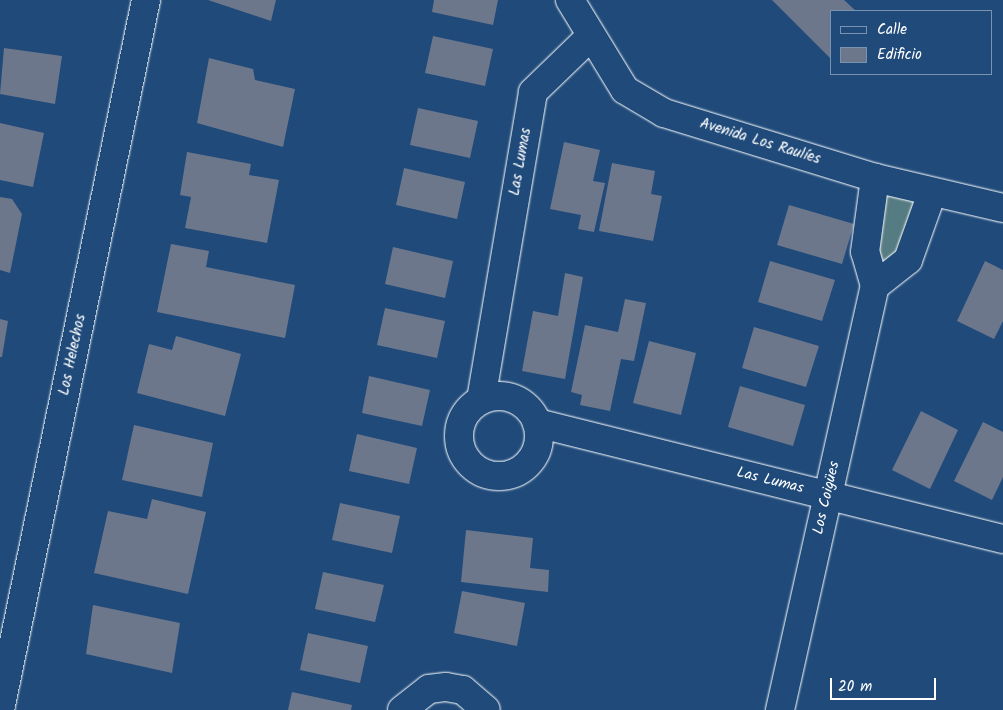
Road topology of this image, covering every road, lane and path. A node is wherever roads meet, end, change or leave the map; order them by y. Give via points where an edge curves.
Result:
1 (146, 0) edge
2 (570, 0) edge
3 (590, 37) junction
4 (875, 178) junction
5 (932, 193) junction
6 (1003, 208) edge
7 (875, 286) junction
8 (480, 400) junction
9 (537, 424) junction
10 (828, 496) junction
11 (1003, 539) edge
12 (11, 605) edge
13 (0, 710) edge
14 (402, 710) edge
15 (486, 710) edge
16 (780, 710) edge

1 - 12 street, Los Helechos
2 - 3 street, Avenida Los Raulíes
3 - 4 street, Avenida Los Raulíes via 624,90 664,112
3 - 8 street, Las Lumas via 532,92
4 - 5 street, Avenida Los Raulíes
4 - 7 street, Los Coigües via 866,252
5 - 6 street, Avenida Los Raulíes
5 - 7 street via 908,260
7 - 10 street, Los Coigües
8 - 9 street via 494,395 514,399 531,411
8 - 9 street via 470,407 458,430 463,454 481,472 506,476 529,463 539,438
9 - 10 street, Las Lumas
10 - 11 street, Las Lumas
10 - 16 street, Los Coigües
12 - 13 street, Los Helechos
14 - 15 street via 429,689 446,687 463,690

